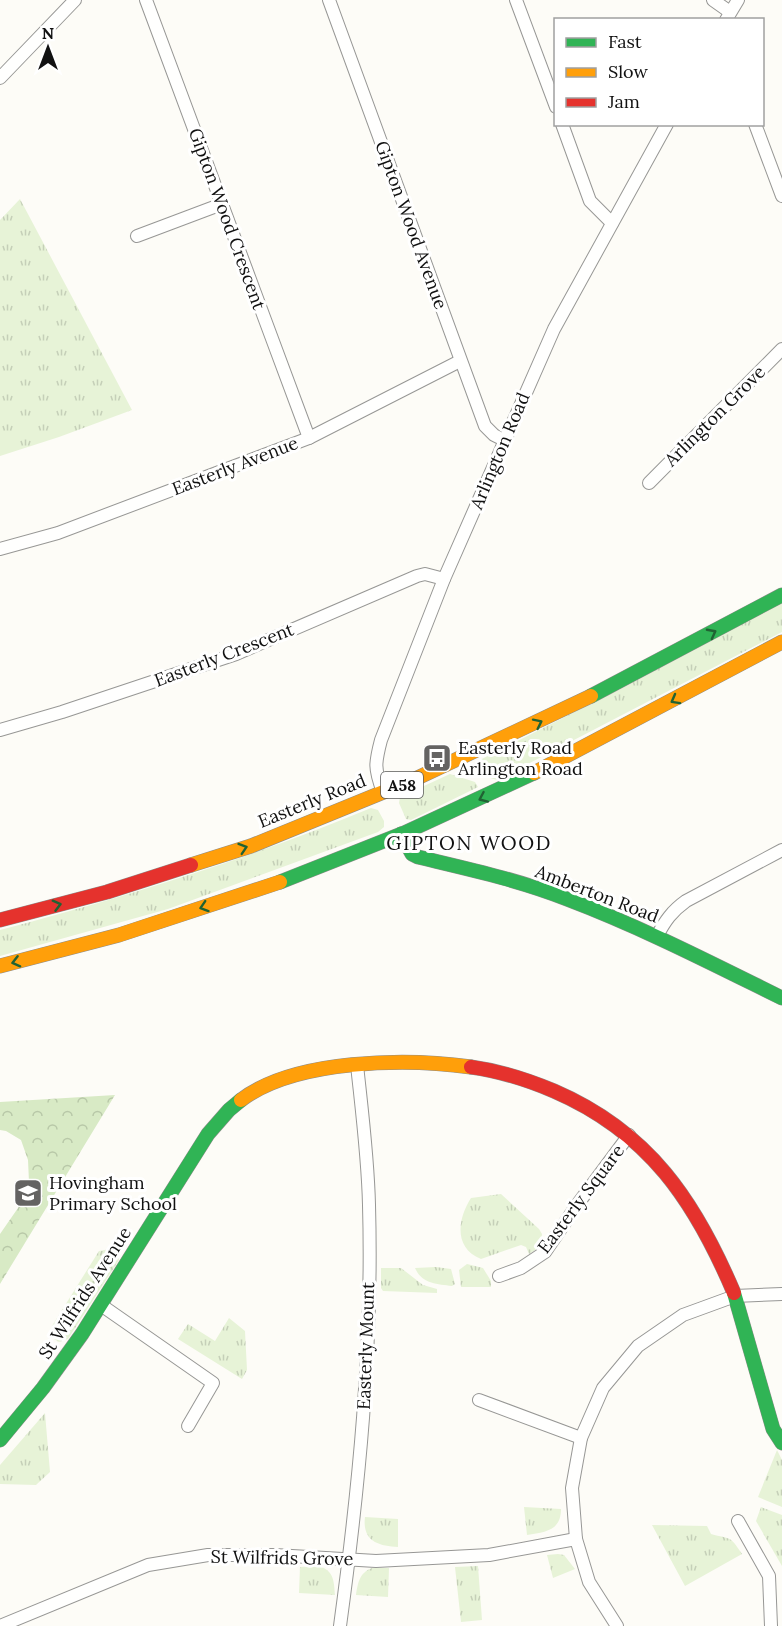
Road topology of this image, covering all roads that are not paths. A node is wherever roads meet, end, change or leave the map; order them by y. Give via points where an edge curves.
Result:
1 (75, 0) edge
2 (146, 0) edge
3 (329, 0) edge
4 (516, 0) edge
5 (713, 0) edge
6 (738, 0) edge
7 (728, 16) edge
8 (0, 78) edge
9 (554, 104) edge
10 (563, 126) edge
11 (666, 126) edge
12 (755, 126) edge
13 (782, 196) edge
14 (222, 204) junction
15 (612, 223) junction
16 (137, 236) dead end
17 (782, 350) edge
18 (460, 362) junction
19 (309, 438) junction
20 (504, 440) junction
21 (649, 483) dead end
22 (0, 549) edge
23 (444, 579) junction
24 (782, 595) edge
25 (782, 642) edge
26 (0, 730) edge
27 (383, 792) junction
28 (401, 834) junction
29 (782, 850) edge
30 (0, 920) edge
31 (657, 936) junction
32 (0, 966) edge
33 (782, 998) edge
34 (357, 1065) junction
35 (629, 1135) junction
36 (499, 1276) dead end
37 (782, 1294) edge
38 (735, 1296) junction
39 (101, 1305) junction
40 (480, 1400) dead end
41 (188, 1426) dead end
42 (581, 1438) junction
43 (0, 1440) edge
44 (782, 1443) edge
45 (738, 1521) dead end
46 (576, 1539) junction
47 (349, 1559) junction
48 (0, 1626) edge
49 (340, 1626) edge
50 (617, 1626) edge
51 (771, 1626) edge

1 - 8 street
2 - 14 street, Gipton Wood Crescent
3 - 18 street, Gipton Wood Avenue
4 - 9 street
5 - 7 street
6 - 7 street
10 - 15 street via 590,201
11 - 15 street, Arlington Road
12 - 13 street
14 - 16 street
14 - 19 street, Gipton Wood Crescent
15 - 20 street, Arlington Road via 554,329
17 - 21 street, Arlington Grove
18 - 19 street, Easterly Avenue
18 - 20 street, Gipton Wood Avenue via 485,426
19 - 22 street, Easterly Avenue via 57,533
20 - 23 street, Arlington Road
23 - 26 street, Easterly Crescent via 417,576 236,654
23 - 27 street, Arlington Road via 381,740 376,773
27 -> 24 main road, Easterly Road / A58 via 586,699
25 -> 28 main road, A58 via 604,738
30 -> 27 main road, Easterly Road / A58 via 107,892 251,846
28 - 31 main road, Amberton Road via 412,854 418,857 564,897
28 -> 32 main road, A58 via 270,885 117,936
29 - 31 street via 686,901 664,921
31 - 33 main road, Amberton Road
34 - 35 main road, St Wilfrids Avenue via 405,1060 509,1074 555,1091
34 - 39 main road, St Wilfrids Avenue via 280,1079 230,1109 207,1136
34 - 47 street, Easterly Mount via 368,1165 369,1294 366,1395
35 - 36 street, Easterly Square via 545,1252 521,1268
35 - 38 main road, St Wilfrids Avenue via 667,1175 695,1214
37 - 38 street
38 - 42 street via 684,1315 638,1346 603,1388
38 - 44 main road, St Wilfrids Avenue via 773,1429
39 - 41 street via 213,1383
39 - 43 main road, St Wilfrids Avenue via 52,1376
40 - 42 street
42 - 46 street via 572,1488
45 - 51 street via 769,1576
46 - 47 street, St Wilfrids Grove via 489,1555
46 - 50 street via 589,1582
47 - 48 street, St Wilfrids Grove via 208,1555 148,1565
47 - 49 street, Easterly Mount

